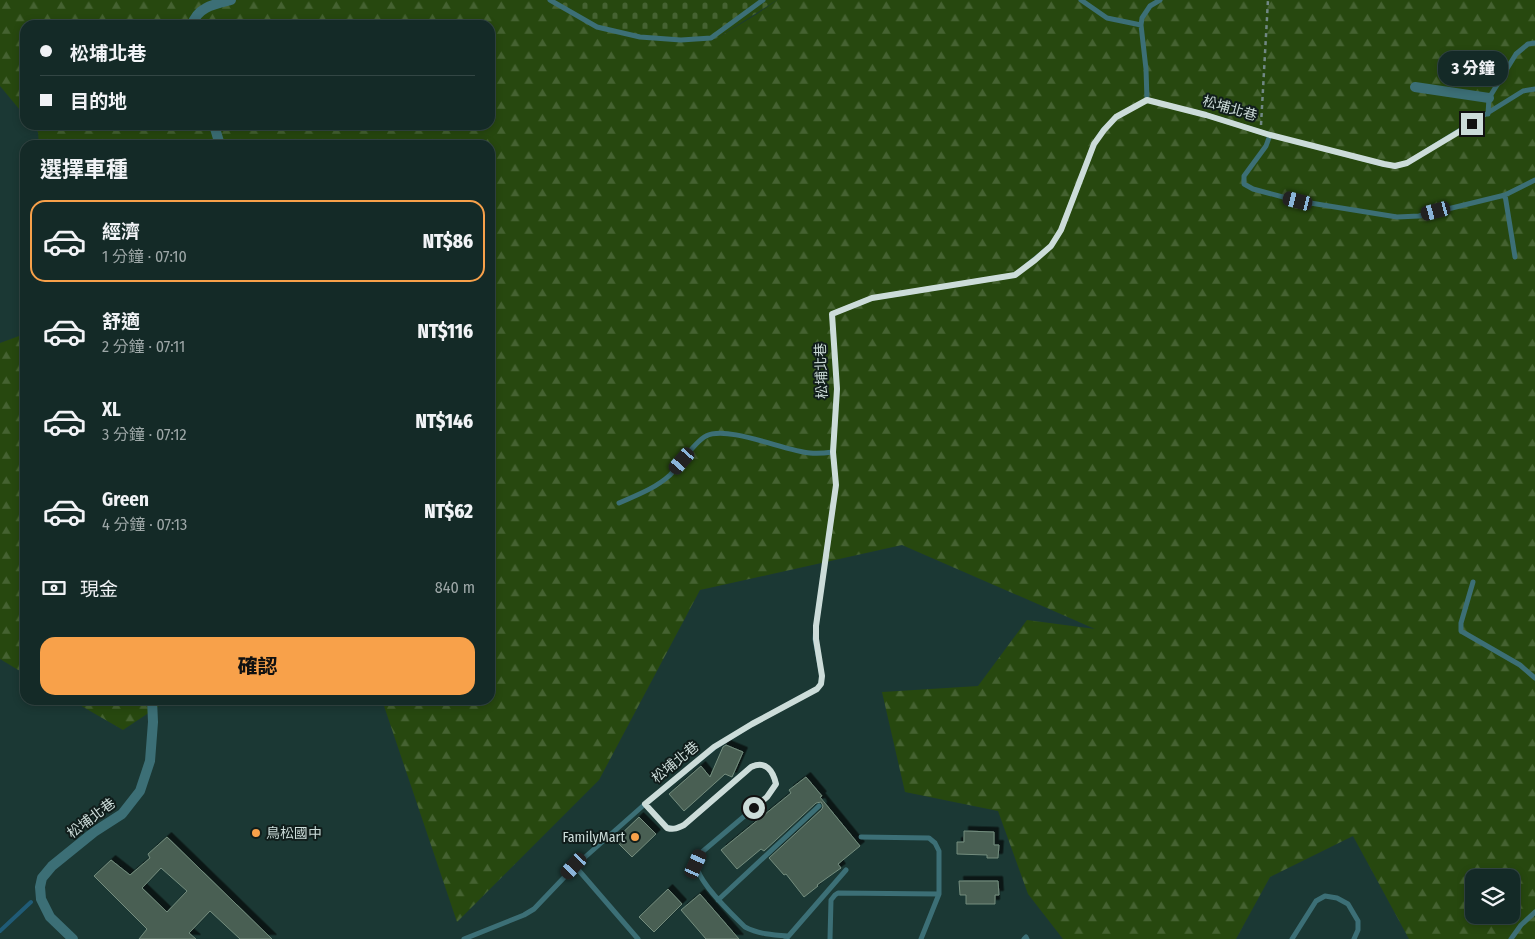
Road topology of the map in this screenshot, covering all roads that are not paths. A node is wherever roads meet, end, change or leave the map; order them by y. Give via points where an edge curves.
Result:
1 (231, 0) edge
2 (550, 0) edge
3 (763, 0) edge
4 (1081, 0) edge
5 (1160, 0) edge
6 (194, 20) edge
7 (1141, 25) junction
8 (1535, 43) edge
9 (1415, 86) dead end
10 (1535, 89) edge
11 (1489, 98) junction
12 (1147, 100) junction
13 (1488, 114) junction
14 (1270, 135) junction
15 (1535, 180) edge
16 (1505, 195) junction
17 (1515, 257) dead end
18 (833, 452) junction
19 (619, 502) dead end
20 (1473, 582) dead end
21 (1535, 678) edge
22 (152, 705) edge
23 (645, 804) junction
24 (819, 806) dead end
25 (861, 837) dead end
26 (574, 866) junction
27 (846, 870) dead end
28 (939, 894) junction
29 (718, 900) junction
30 (1535, 912) edge
31 (787, 938) edge
32 (72, 939) edge
33 (464, 939) edge
34 (638, 939) edge
35 (830, 939) edge
36 (921, 939) edge
37 (1292, 939) edge
38 (1354, 939) edge
39 (1511, 939) edge

1 - 6 street via 208,6
2 - 3 lane via 597,26 640,37 681,40 711,38
4 - 7 lane via 1107,18
5 - 7 lane via 1150,6
7 - 12 lane
8 - 11 lane via 1528,44 1516,54
9 - 11 street
10 - 13 lane, 松埔北巷 via 1523,91
11 - 13 lane
12 - 14 lane, 松埔北巷
12 - 18 lane, 松埔北巷 via 1116,117 1104,130 1094,144 1061,230 1051,246 1015,275 872,298 832,314 837,389
13 - 14 lane, 松埔北巷 via 1407,163 1395,166
14 - 16 lane via 1266,146 1244,176 1244,184 1298,201 1397,217 1419,216
15 - 16 lane
16 - 17 lane
18 - 19 lane via 811,454 738,435 719,433 706,436 656,486
18 - 23 lane, 松埔北巷 via 836,485 816,626 821,684 714,747
20 - 21 lane via 1461,631 1520,665
22 - 32 street, 松埔北巷 via 150,761 140,791 122,814 94,832 42,878 41,900 50,917
23 - 26 lane, 松埔北巷
23 - 29 lane via 667,828 678,828 751,767 762,764 770,769 776,784 772,791 702,852 696,864
24 - 29 lane
25 - 28 lane via 929,838 939,851
26 - 33 lane, 松埔北巷 via 534,909
26 - 34 lane
27 - 31 lane
28 - 35 lane via 838,893 831,900
28 - 36 lane
29 - 31 lane via 753,931
30 - 39 lane
37 - 38 lane via 1316,902 1325,896 1348,904 1358,921

